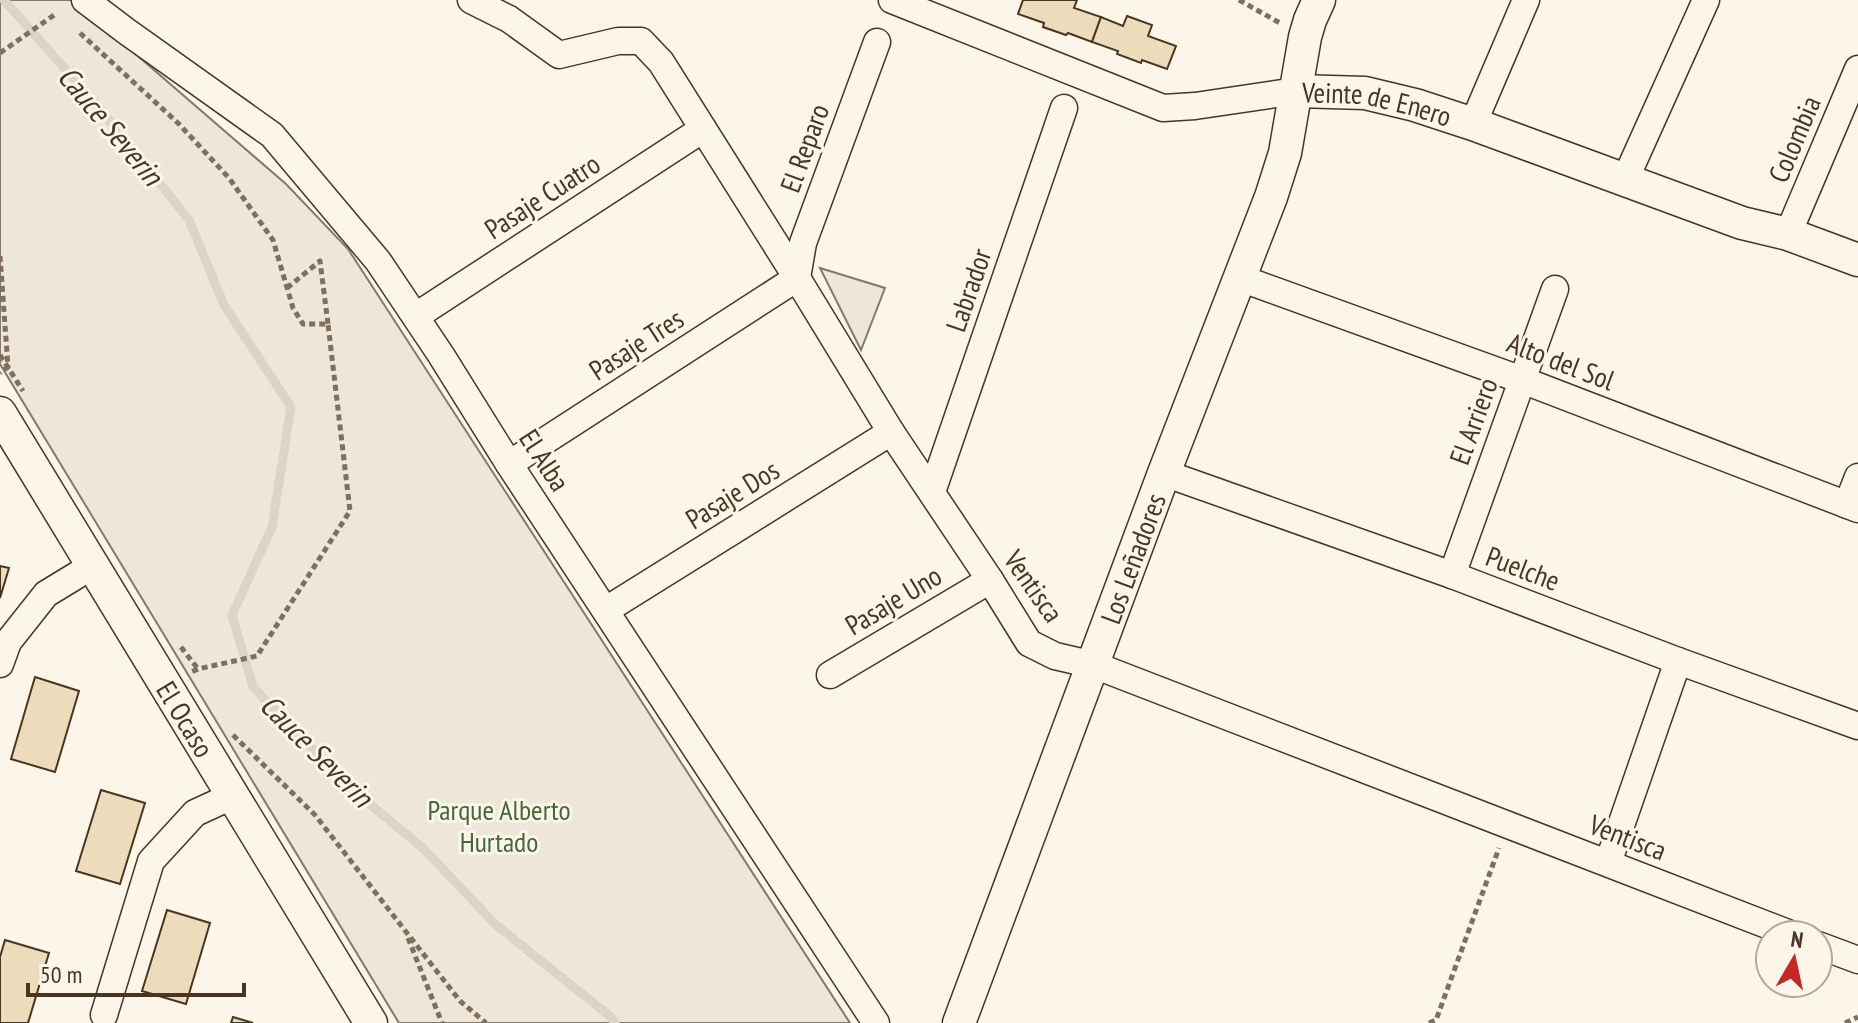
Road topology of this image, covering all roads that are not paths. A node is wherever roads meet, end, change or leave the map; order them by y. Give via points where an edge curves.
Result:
1 (471, 0) edge
2 (892, 0) edge
3 (1319, 0) edge
4 (1526, 0) edge
5 (1706, 0) edge
6 (76, 3) edge
7 (877, 42) dead end
8 (1858, 69) edge
9 (1296, 91) junction
10 (1064, 108) dead end
11 (1473, 124) junction
12 (703, 129) junction
13 (1625, 180) junction
14 (1788, 234) junction
15 (1858, 260) edge
16 (797, 278) junction
17 (1240, 278) junction
18 (1555, 289) dead end
19 (416, 316) junction
20 (1522, 380) junction
21 (0, 413) edge
22 (891, 432) junction
23 (509, 464) junction
24 (1164, 473) junction
25 (1858, 477) edge
26 (932, 492) junction
27 (1853, 507) edge
28 (92, 566) junction
29 (1452, 575) junction
30 (990, 580) junction
31 (606, 610) junction
32 (1678, 661) junction
33 (0, 664) edge
34 (1094, 665) junction
35 (830, 675) dead end
36 (1858, 726) edge
37 (232, 796) junction
38 (1608, 863) junction
39 (1754, 920) edge
40 (1834, 951) edge
41 (1858, 960) edge
42 (104, 1015) dead end
43 (368, 1022) edge
44 (876, 1023) edge
45 (959, 1023) edge

1 - 12 street, Ventisca via 509,19 559,55 641,41 661,62
2 - 9 street, Veinte de Enero via 1163,108
3 - 9 street, Los Leñadores via 1305,37
4 - 11 street
5 - 13 street
6 - 19 street, El Alba via 272,135 378,261
7 - 16 street, El Reparo via 803,243
8 - 14 street, Colombia
9 - 11 street, Veinte de Enero via 1365,93
9 - 17 street, Los Leñadores via 1285,153
10 - 26 street, Labrador
11 - 13 street, Veinte de Enero
12 - 16 street, Ventisca
12 - 19 street, Pasaje Cuatro
13 - 14 street, Veinte de Enero via 1742,223
14 - 15 street, Veinte de Enero
16 - 22 street, Ventisca
16 - 23 street, Pasaje Tres
17 - 20 street, Alto del Sol
17 - 24 street, Los Leñadores
18 - 20 street, El Arriero
19 - 23 street, El Alba
20 - 27 street, Alto del Sol
20 - 29 street, El Arriero
21 - 28 street, El Ocaso
22 - 26 street, Ventisca
22 - 31 street, Pasaje Dos
23 - 31 street, El Alba
24 - 29 street, Puelche
24 - 34 street, Los Leñadores
25 - 27 street
26 - 30 street, Ventisca
28 - 33 street via 46,594 8,642
28 - 37 street, El Ocaso
29 - 32 street, Puelche
30 - 34 street, Ventisca via 1029,643
30 - 35 street, Pasaje Uno
31 - 44 street, El Alba
32 - 36 street, Puelche
32 - 38 street
34 - 38 street, Ventisca
34 - 45 street, Los Leñadores
37 - 42 street via 195,813 151,861
37 - 43 street, El Ocaso
38 - 39 street, Ventisca
40 - 41 street

